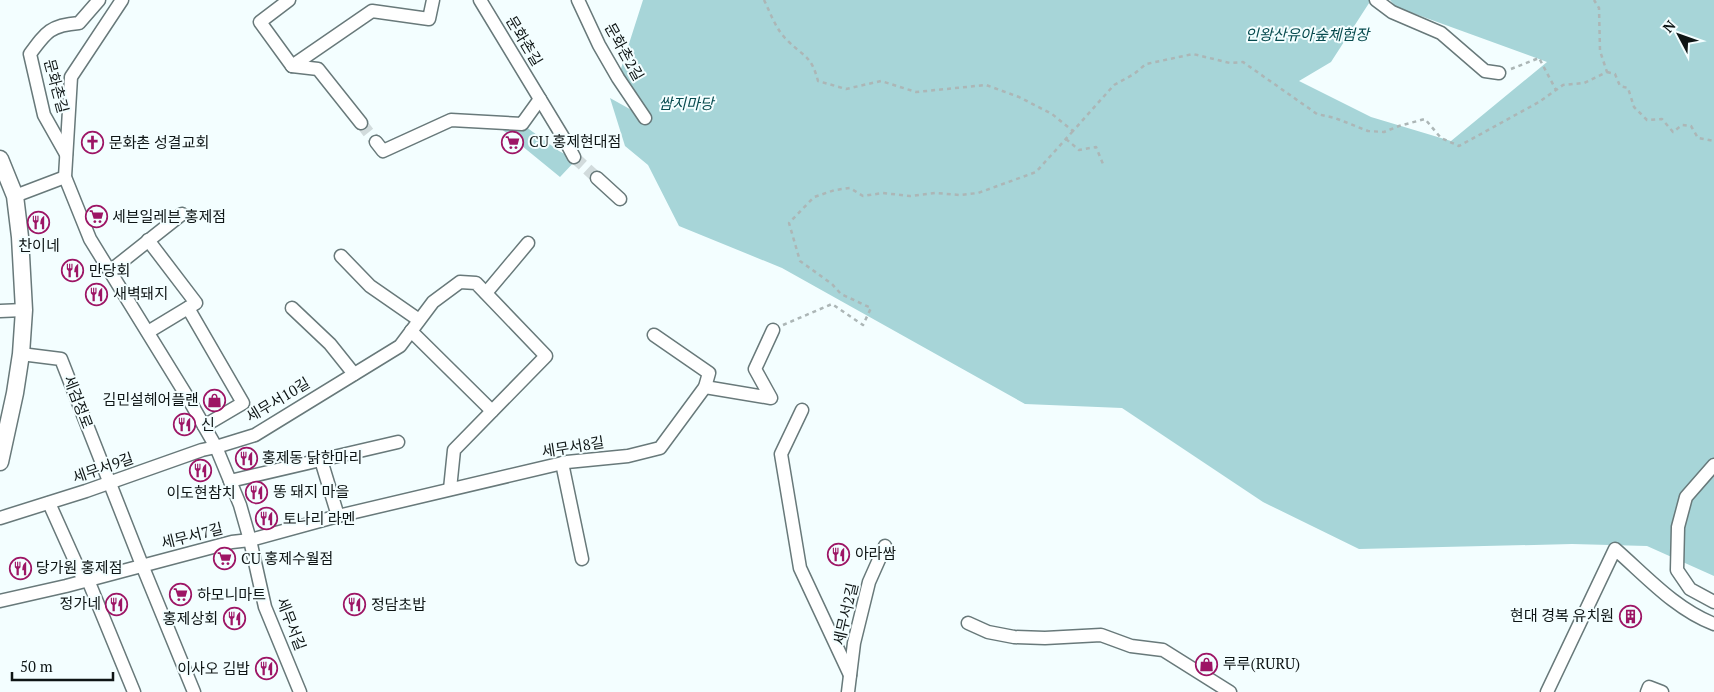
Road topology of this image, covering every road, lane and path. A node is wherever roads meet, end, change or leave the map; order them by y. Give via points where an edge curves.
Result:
1 (99, 0) edge
2 (290, 0) edge
3 (433, 0) edge
4 (480, 0) edge
5 (578, 0) edge
6 (764, 0) edge
7 (1376, 0) edge
8 (1594, 0) edge
9 (123, 2) edge
10 (292, 66) junction
11 (1606, 72) junction
12 (1499, 73) joint
13 (1556, 90) junction
14 (540, 99) junction
15 (645, 118) dead end
16 (361, 123) tunnel mouth
17 (1073, 131) junction
18 (1066, 139) junction
19 (1714, 141) edge
20 (376, 142) tunnel mouth
21 (66, 154) junction
22 (574, 157) tunnel mouth
23 (0, 160) edge
24 (1103, 164) dead end
25 (65, 177) junction
26 (597, 178) tunnel mouth
27 (15, 196) junction
28 (620, 199) dead end
29 (182, 214) dead end
30 (148, 240) junction
31 (528, 243) dead end
32 (341, 256) dead end
33 (110, 271) junction
34 (486, 293) junction
35 (188, 308) junction
36 (292, 308) dead end
37 (24, 310) junction
38 (0, 311) edge
39 (419, 320) junction
40 (773, 330) joint
41 (411, 331) junction
42 (148, 332) junction
43 (654, 335) dead end
44 (21, 354) junction
45 (354, 374) junction
46 (705, 387) junction
47 (802, 410) dead end
48 (492, 411) junction
49 (204, 426) junction
50 (398, 442) dead end
51 (216, 447) junction
52 (322, 460) junction
53 (0, 462) edge
54 (562, 463) junction
55 (1714, 465) edge
56 (230, 481) junction
57 (109, 483) junction
58 (450, 490) junction
59 (49, 503) junction
60 (338, 516) junction
61 (0, 518) edge
62 (250, 540) junction
63 (885, 546) dead end
64 (582, 559) dead end
65 (142, 565) junction
66 (86, 581) junction
67 (0, 601) edge
68 (1714, 602) edge
69 (968, 623) dead end
70 (1714, 624) edge
71 (850, 675) junction
72 (134, 692) edge
73 (194, 692) edge
74 (300, 692) edge
75 (848, 692) edge
76 (1230, 692) edge
77 (1547, 692) edge
78 (1647, 692) edge
79 (1662, 692) edge

1 - 21 street, 문화촌길 via 78,23 62,24 45,34 30,54 44,115
2 - 10 street via 260,22
3 - 10 street via 429,19 372,11
4 - 14 street, 문화촌길
5 - 15 street, 문화촌2길 via 599,45
6 - 17 path via 787,41 813,64 818,81 846,89 880,81 916,92 986,85 1052,114
7 - 12 street via 1392,12 1441,34 1486,71
8 - 11 path via 1599,8 1600,51
9 - 21 street, 문화촌길 via 71,77
10 - 16 street via 318,69
11 - 13 path via 1584,83 1563,85
11 - 19 path via 1615,74 1620,86 1628,88 1634,107 1647,120 1662,119 1673,132 1682,126 1691,126 1698,138
12 - 13 path via 1539,58
13 - 17 path via 1459,146 1441,138 1425,119 1384,132 1368,131 1317,114 1243,62 1230,63 1193,54 1146,64 1114,85
14 - 20 street via 522,124 451,120 383,151
14 - 22 street, 문화촌길 via 563,146
17 - 18 path
18 - 24 path via 1079,150 1096,147
18 - 40 path via 1036,172 978,193 863,196 850,188 814,197 789,223 800,261 841,294 871,308 863,325 832,304
21 - 25 street, 문화촌길
23 - 27 main road
25 - 27 street
25 - 33 street, 세무서길 via 90,239
26 - 28 street
27 - 37 main road
29 - 30 street
30 - 33 street
30 - 35 street via 196,303
31 - 34 street
32 - 39 street via 370,286
33 - 42 street, 세무서길
34 - 39 street, 세무서10길 via 476,283 460,282 433,302
34 - 48 street, 세무서10길 via 546,356
35 - 42 street
35 - 49 street via 243,403
36 - 45 street via 330,344
37 - 38 street
37 - 44 main road
39 - 41 street, 세무서10길
40 - 46 street via 755,369 771,398
41 - 45 street, 세무서10길 via 400,346
41 - 48 street
42 - 49 street, 세무서길
43 - 46 street via 709,373
44 - 53 main road
44 - 57 street, 세검정로 via 61,359
45 - 51 street, 세무서10길 via 255,435
46 - 54 street, 세무서8길 via 660,448 628,456
47 - 71 street via 781,454 800,568
48 - 58 street, 세무서10길 via 454,450
49 - 51 street, 세무서길
50 - 52 street
51 - 56 street, 세무서길
51 - 57 street, 세무서9길
52 - 56 street
52 - 60 street
54 - 58 street, 세무서8길
54 - 64 street
55 - 68 street via 1686,497 1678,527 1677,570 1690,589
56 - 62 street, 세무서길
57 - 59 street, 세무서9길
57 - 65 street
58 - 60 street, 세무서8길
59 - 61 street, 세무서9길
59 - 66 street
60 - 62 street, 세무서8길
62 - 65 street, 세무서7길
62 - 74 street, 세무서길 via 265,607
63 - 71 street, 세무서2길 via 869,582
65 - 66 street, 세무서7길
65 - 73 street
66 - 67 street, 세무서7길
66 - 72 street
69 - 76 street via 988,632 1014,636 1101,635 1131,646 1163,650
70 - 77 street via 1701,620 1674,602 1615,549
71 - 75 street, 세무서2길
78 - 79 street via 1649,687

